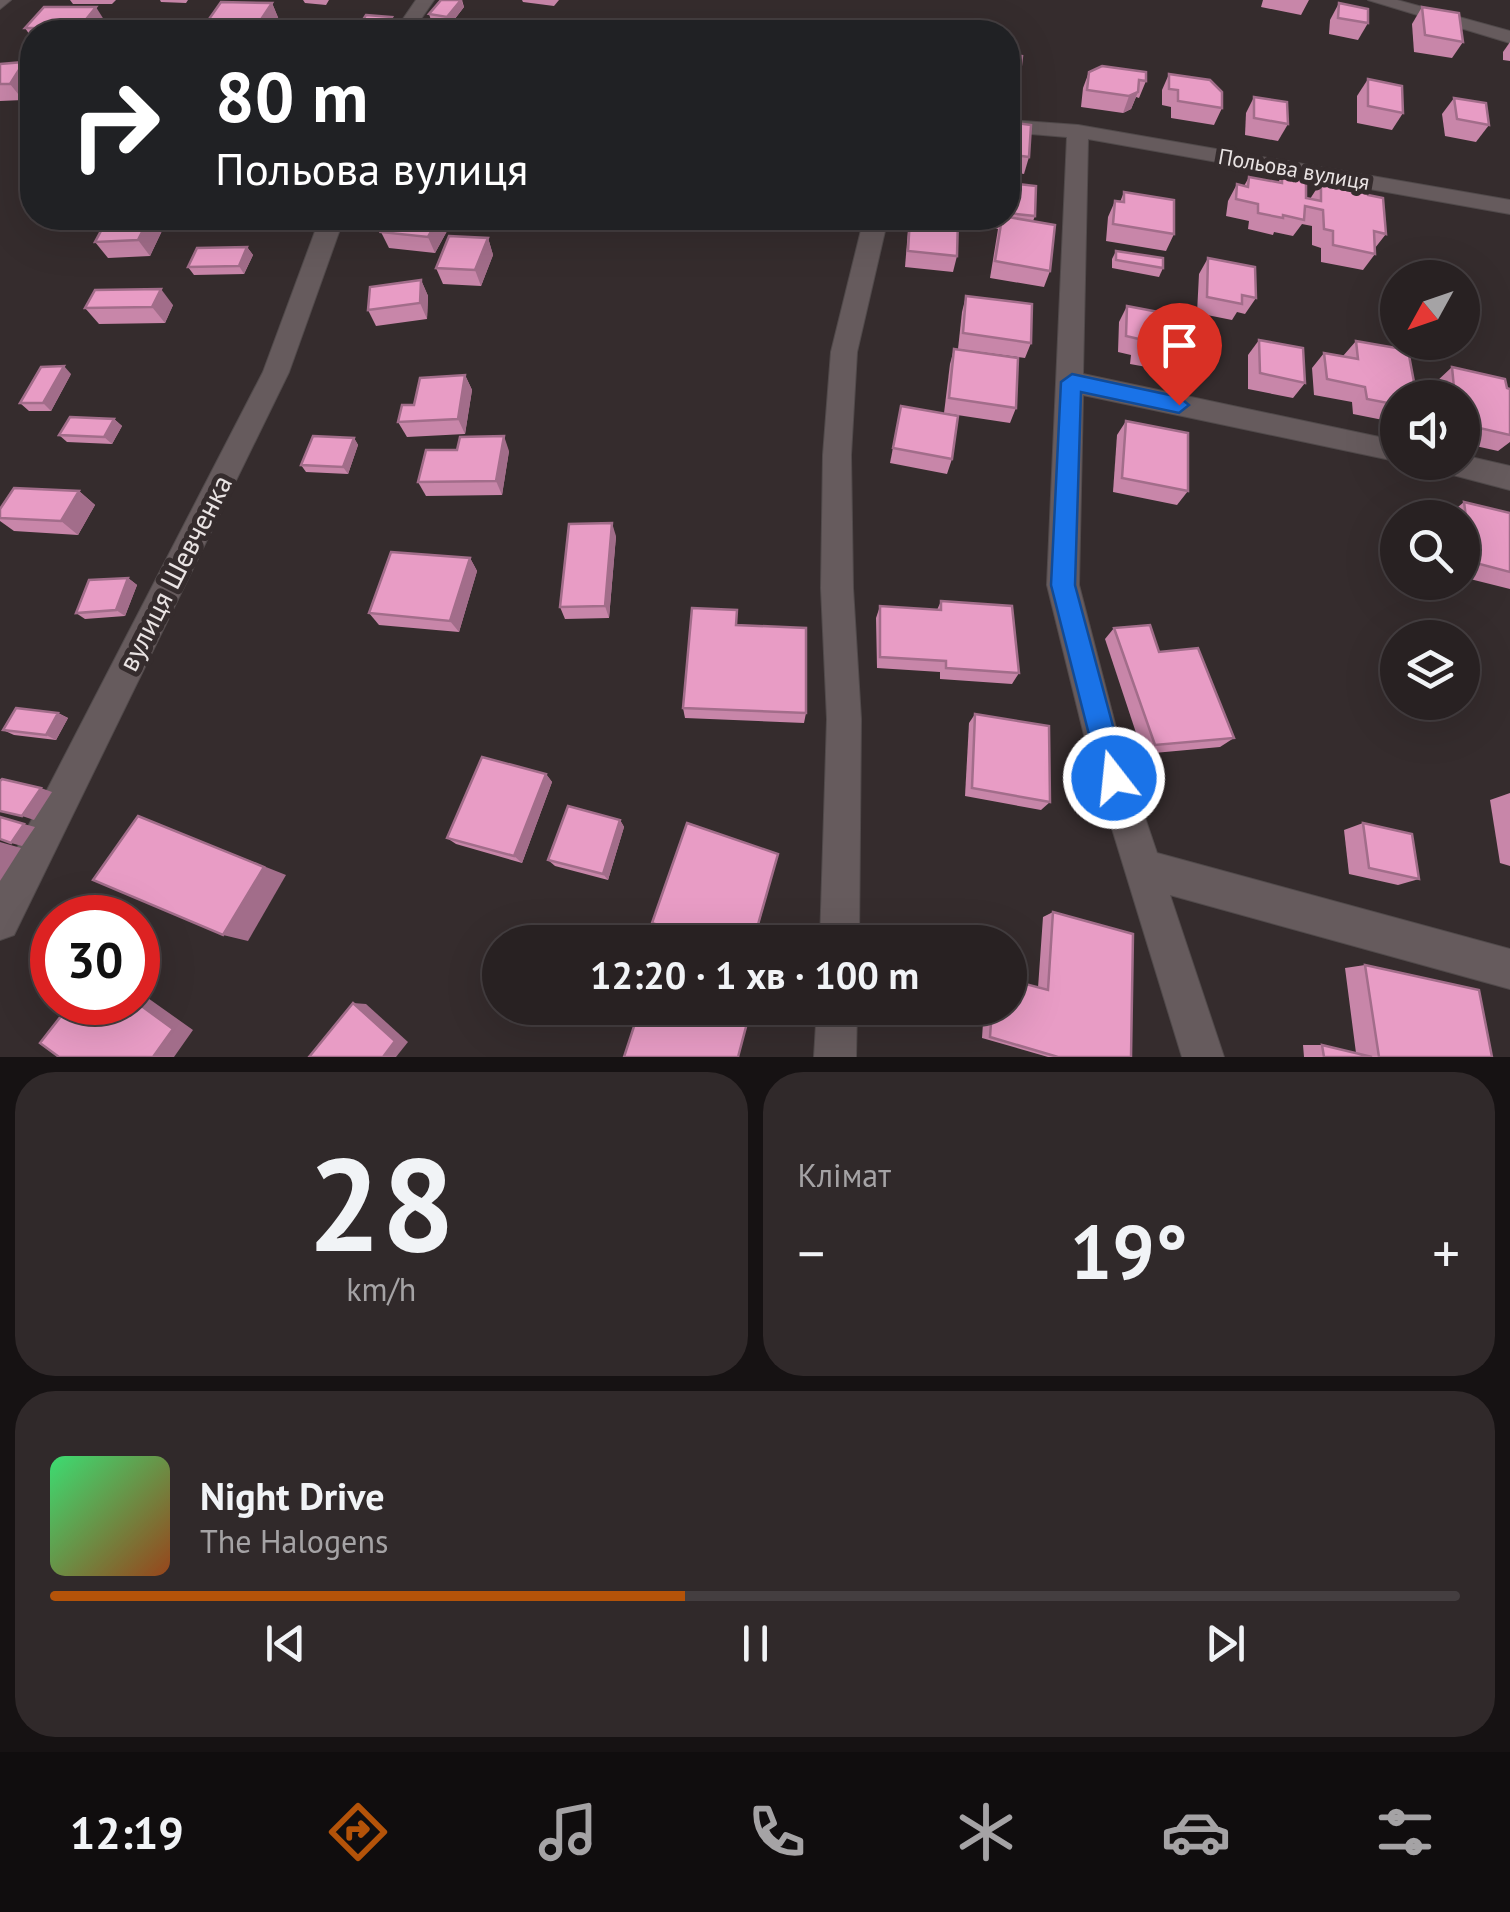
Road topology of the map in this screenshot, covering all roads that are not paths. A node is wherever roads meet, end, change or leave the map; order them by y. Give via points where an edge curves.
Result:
1 (1377, 0) edge
2 (1510, 37) edge
3 (1020, 127) edge
4 (1078, 131) junction
5 (1510, 207) edge
6 (328, 230) edge
7 (873, 230) edge
8 (1072, 382) junction
9 (1380, 448) edge
10 (1480, 471) edge
11 (1510, 478) edge
12 (1142, 868) junction
13 (0, 921) edge
14 (839, 925) edge
15 (1510, 969) edge
16 (836, 1025) edge
17 (835, 1057) edge
18 (1203, 1057) edge

1 - 2 street
3 - 4 street, Польова вулиця
4 - 5 street, Польова вулиця
4 - 8 street
6 - 13 street, вулиця Шевченка via 276,372
7 - 14 street via 844,352 837,455 844,720
8 - 9 street
8 - 12 street via 1063,585
10 - 11 street
12 - 15 street
12 - 18 street
16 - 17 street

